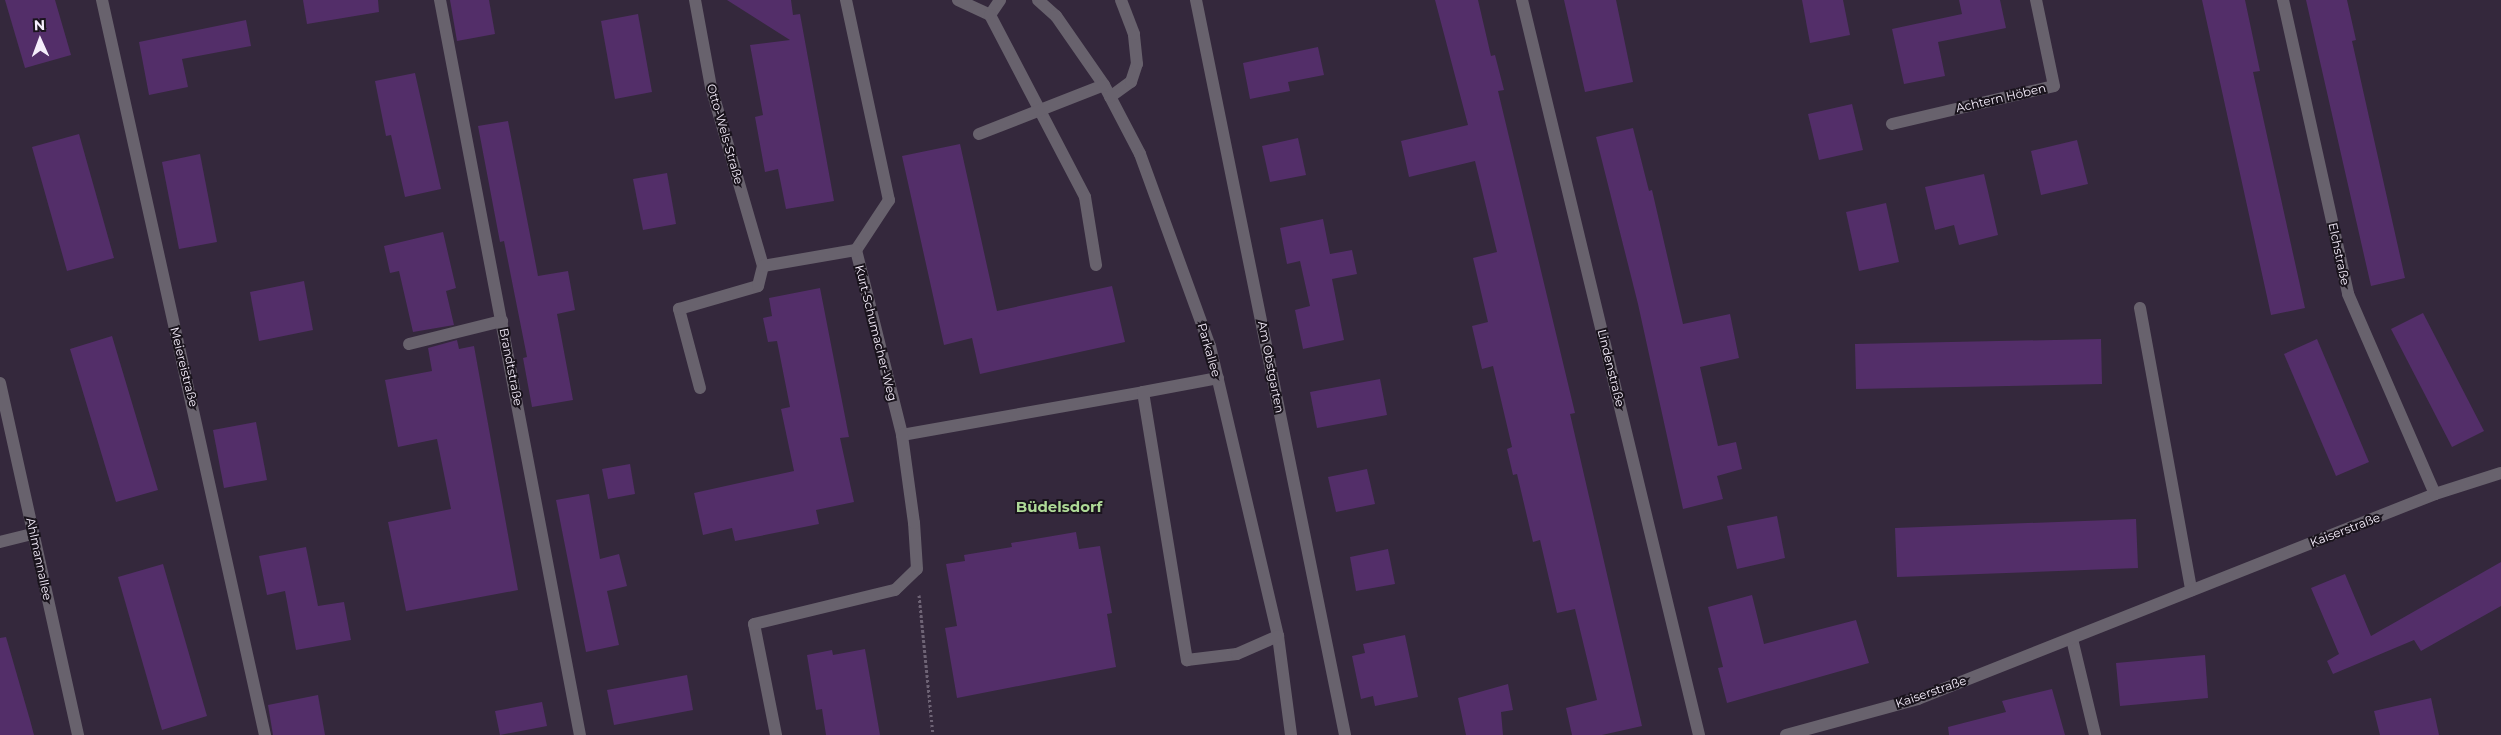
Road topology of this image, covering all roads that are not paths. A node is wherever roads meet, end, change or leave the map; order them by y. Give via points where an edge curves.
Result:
1 (102, 0) edge
2 (440, 0) edge
3 (695, 0) edge
4 (846, 0) edge
5 (958, 0) edge
6 (1000, 0) edge
7 (1038, 0) edge
8 (1121, 0) edge
9 (1196, 0) edge
10 (1522, 0) edge
11 (2036, 0) edge
12 (2284, 0) edge
13 (990, 15) junction
14 (1107, 91) junction
15 (1040, 112) junction
16 (1892, 124) dead end
17 (979, 134) dead end
18 (856, 250) junction
19 (1096, 265) dead end
20 (763, 266) junction
21 (2140, 308) dead end
22 (502, 322) junction
23 (409, 344) dead end
24 (1218, 378) junction
25 (0, 383) edge
26 (700, 388) dead end
27 (1143, 392) junction
28 (902, 435) junction
29 (2501, 473) edge
30 (2435, 494) junction
31 (33, 534) junction
32 (0, 542) edge
33 (2191, 590) junction
34 (1278, 636) junction
35 (2072, 639) junction
36 (78, 735) edge
37 (265, 735) edge
38 (580, 735) edge
39 (776, 735) edge
40 (1291, 735) edge
41 (1345, 735) edge
42 (1700, 735) edge
43 (1786, 735) edge
44 (2095, 735) edge

1 - 37 street, Meiereistraße
2 - 22 street, Brandtstraße
3 - 20 street, Otto-Wels-Straße via 711,87
4 - 18 street, Kurt-Schumacher-Weg via 889,200
5 - 13 street
6 - 13 street
7 - 14 street, Parkallee via 1056,16
8 - 14 street via 1134,34 1137,64 1131,82
9 - 41 street, Am Obstgarten
10 - 42 street, Lindenstraße
11 - 16 street, Achtern Höben via 2054,86
12 - 30 street, Elchstraße via 2348,294
13 - 15 street
14 - 15 street
14 - 24 street, Parkallee via 1140,154 1210,346
15 - 17 street
15 - 19 street via 1085,197
18 - 20 street
18 - 28 street, Kurt-Schumacher-Weg
20 - 26 street via 758,286 679,309
21 - 33 street
22 - 23 street
22 - 38 street, Brandtstraße
24 - 27 street
24 - 34 street, Parkallee
25 - 31 street, Ahlmannallee
27 - 28 street
27 - 34 street via 1187,660 1236,654
28 - 39 street, Kurt-Schumacher-Weg via 914,522 916,569 895,590 754,624
29 - 30 street, Kaiserstraße
30 - 33 street, Kaiserstraße
31 - 32 street
31 - 36 street, Ahlmannallee
33 - 35 street, Kaiserstraße
34 - 40 street, Parkallee
35 - 43 street, Kaiserstraße via 1918,699
35 - 44 street

